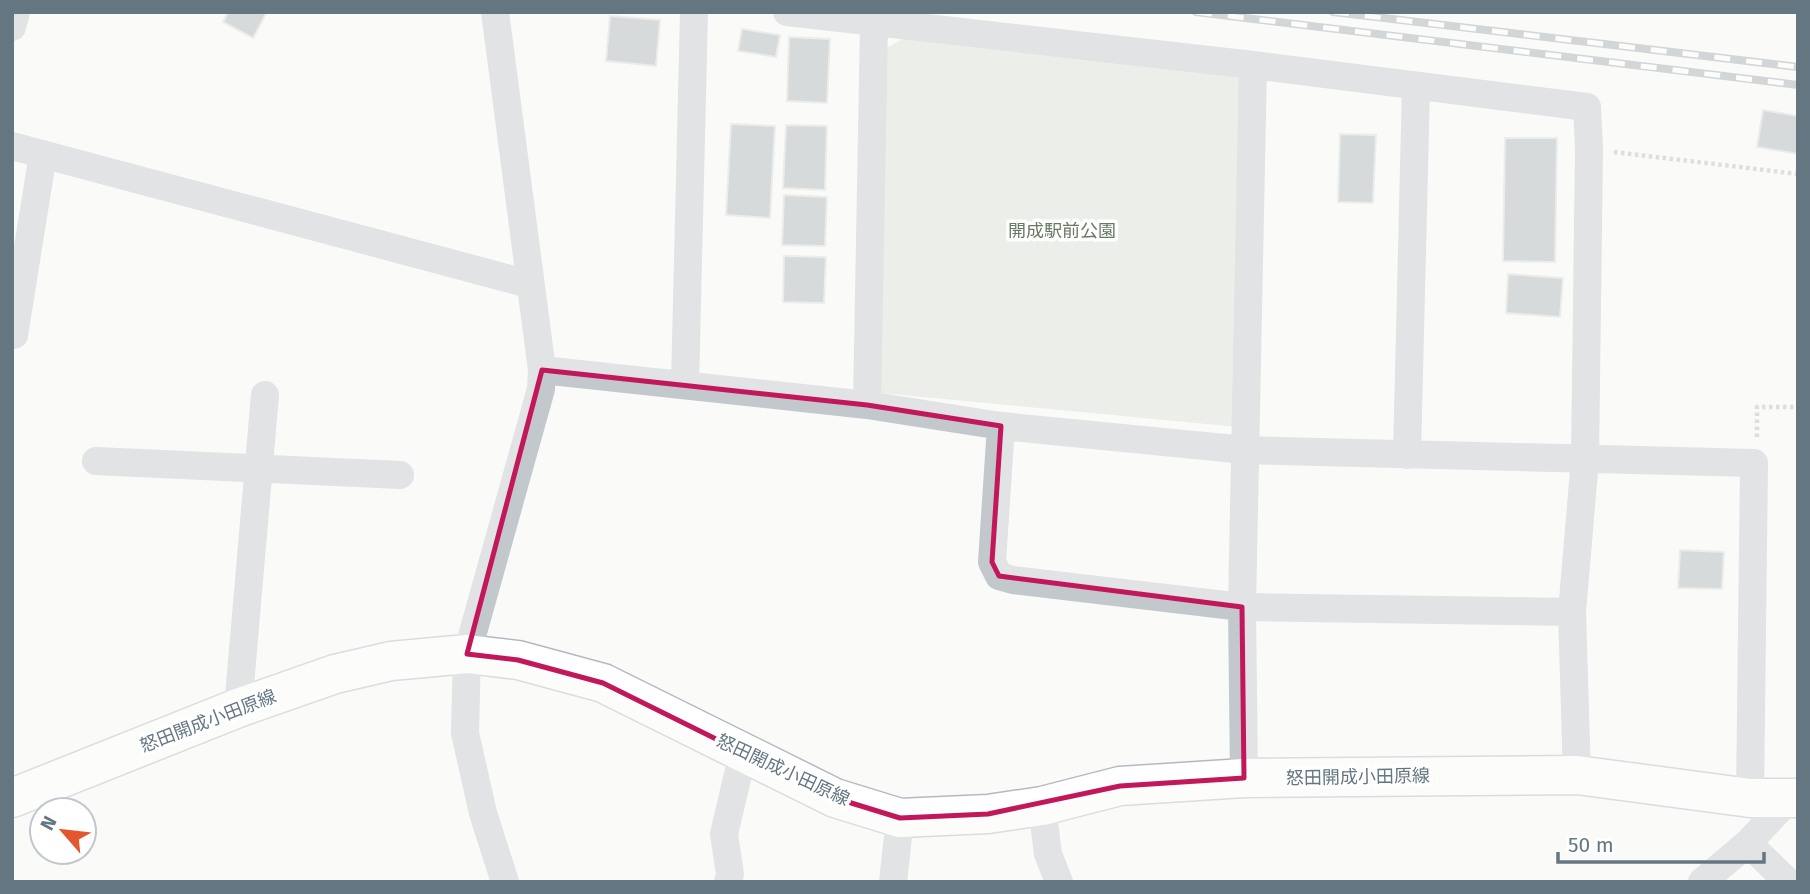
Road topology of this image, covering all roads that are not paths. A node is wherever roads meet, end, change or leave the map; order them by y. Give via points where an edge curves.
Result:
1 (16, 12) edge
2 (495, 12) edge
3 (694, 12) edge
4 (787, 12) edge
5 (874, 24) junction
6 (12, 27) edge
7 (1253, 65) junction
8 (1416, 86) junction
9 (12, 146) edge
10 (43, 154) junction
11 (529, 284) junction
12 (13, 335) edge
13 (542, 370) junction
14 (685, 385) junction
15 (265, 395) dead end
16 (867, 405) junction
17 (1001, 426) junction
18 (1245, 450) junction
19 (1407, 455) junction
20 (1585, 459) junction
21 (96, 461) dead end
22 (258, 470) junction
23 (400, 475) dead end
24 (1242, 607) junction
25 (1572, 612) junction
26 (467, 654) junction
27 (238, 708) junction
28 (743, 753) junction
29 (1577, 775) junction
30 (1244, 778) junction
31 (12, 798) edge
32 (1794, 798) edge
33 (1750, 799) junction
34 (1042, 806) junction
35 (900, 818) junction
36 (1748, 843) junction
37 (505, 882) edge
38 (729, 882) edge
39 (893, 882) edge
40 (1059, 882) edge
41 (1702, 882) edge
42 (1788, 882) edge

1 - 6 street
2 - 11 street
3 - 14 street
4 - 5 street
5 - 7 street
5 - 16 street
7 - 8 street
7 - 18 street
8 - 19 street
8 - 20 street via 1587,107
9 - 10 street
10 - 11 street
10 - 12 street
11 - 13 street
13 - 14 street
13 - 26 street via 541,389
14 - 16 street
15 - 22 street
16 - 17 street
17 - 18 street
17 - 24 street via 992,562 999,576
18 - 19 street
18 - 24 street
19 - 20 street
20 - 25 street
20 - 33 street via 1754,463
21 - 22 street
22 - 23 street
22 - 27 street
24 - 25 street
24 - 30 street
25 - 29 street
26 - 27 main road, 怒田開成小田原線 via 380,663
26 - 28 main road, 怒田開成小田原線 via 517,660 603,683
26 - 37 street via 465,733
27 - 31 main road, 怒田開成小田原線
28 - 35 main road, 怒田開成小田原線 via 835,798
28 - 38 street via 724,834
29 - 30 main road, 怒田開成小田原線
29 - 33 main road, 怒田開成小田原線
30 - 34 main road, 怒田開成小田原線 via 1120,786
32 - 33 main road, 怒田開成小田原線
32 - 36 street
34 - 35 main road, 怒田開成小田原線
34 - 40 street via 1048,854
35 - 39 street
36 - 41 street
36 - 42 street

